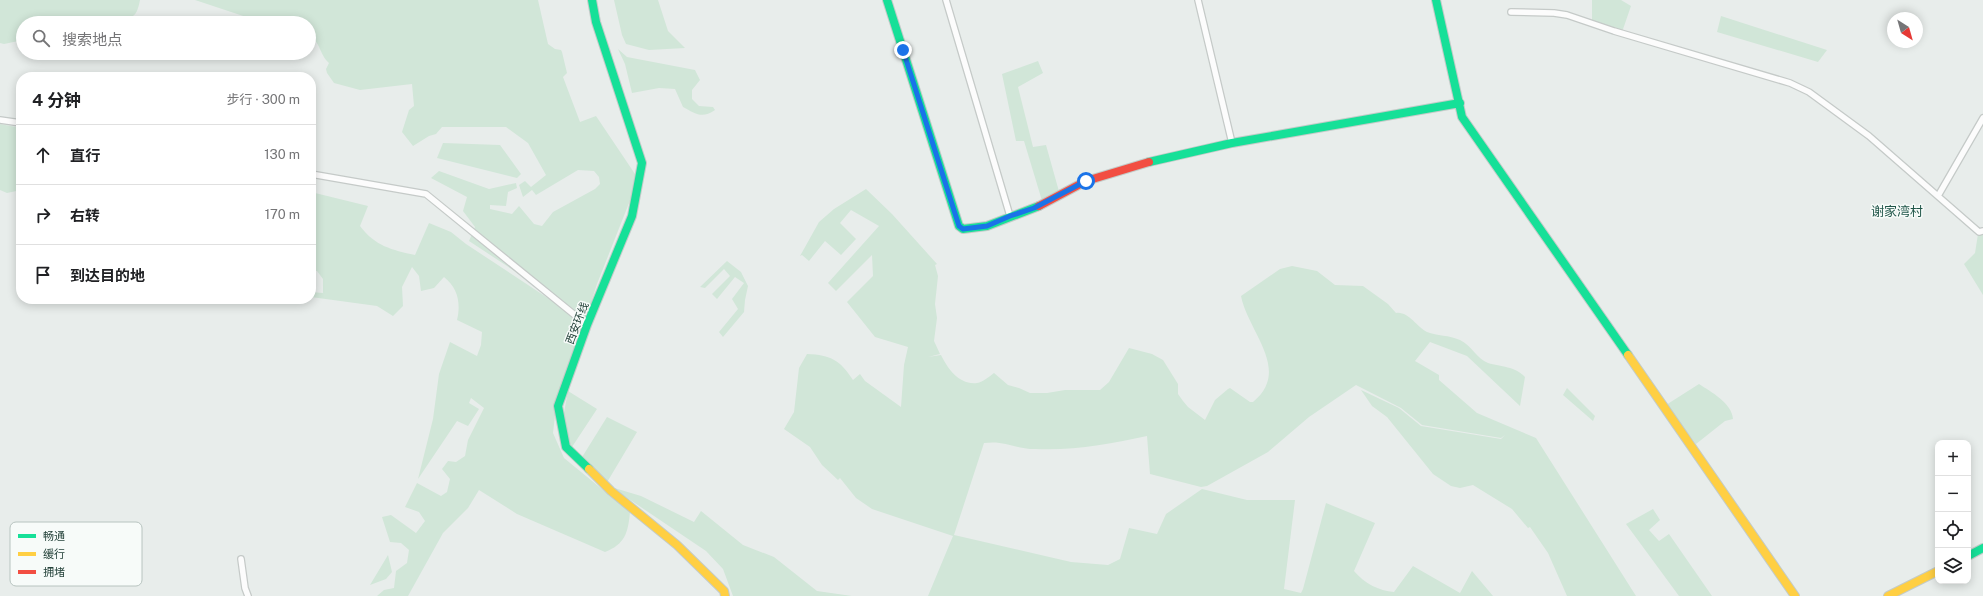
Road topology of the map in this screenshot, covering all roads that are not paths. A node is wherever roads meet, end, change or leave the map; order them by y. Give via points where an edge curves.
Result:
1 (592, 0) edge
2 (887, 0) edge
3 (946, 0) edge
4 (1198, 0) edge
5 (1436, 0) edge
6 (1511, 12) dead end
7 (1460, 103) junction
8 (1983, 118) edge
9 (0, 120) edge
10 (16, 122) edge
11 (1232, 143) junction
12 (316, 175) edge
13 (1938, 196) junction
14 (1010, 216) junction
15 (1983, 231) edge
16 (588, 325) junction
17 (1983, 548) edge
18 (1971, 554) edge
19 (241, 559) dead end
20 (1935, 572) edge
21 (248, 596) edge
22 (726, 596) edge
23 (1795, 596) edge
24 (1888, 596) edge

1 - 16 street, 西安环线 via 596,22 642,163 632,216
2 - 14 street via 959,226 963,229 987,226
3 - 14 street
4 - 11 street
5 - 7 street
6 - 13 street via 1567,15 1796,86 1809,92 1869,136
7 - 11 street
7 - 23 street via 1462,117
8 - 13 street
9 - 10 street
11 - 14 street via 1158,159 1086,181 1034,208
12 - 16 street via 426,194
13 - 15 street via 1979,232
16 - 22 street, 西安环线 via 558,406 566,447 611,491 677,545 724,591
17 - 18 street
19 - 21 street
20 - 24 street

